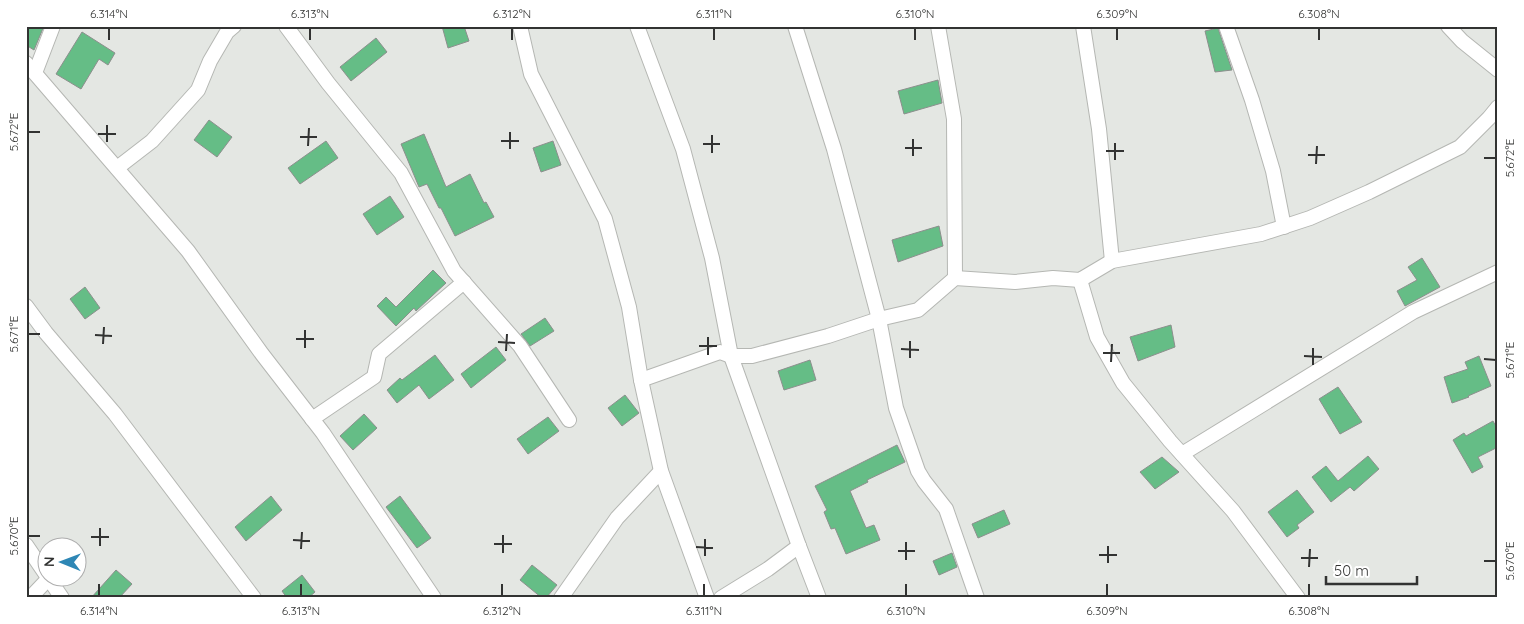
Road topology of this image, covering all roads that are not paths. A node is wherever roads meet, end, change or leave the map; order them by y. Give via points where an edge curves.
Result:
1 (53, 26) edge
2 (234, 26) edge
3 (520, 26) edge
4 (637, 26) edge
5 (795, 26) edge
6 (938, 26) edge
7 (1083, 26) edge
8 (1226, 26) edge
9 (1448, 26) edge
10 (292, 28) edge
11 (31, 68) edge
12 (1498, 70) edge
13 (1498, 107) edge
14 (118, 168) junction
15 (1284, 227) junction
16 (1112, 261) junction
17 (1498, 272) edge
18 (955, 278) junction
19 (1080, 280) junction
20 (464, 282) junction
21 (26, 306) edge
22 (879, 319) junction
23 (732, 356) junction
24 (641, 380) junction
25 (312, 419) junction
26 (569, 420) dead end
27 (1182, 454) junction
28 (661, 471) junction
29 (26, 545) edge
30 (798, 546) junction
31 (38, 562) edge
32 (41, 586) edge
33 (54, 586) edge
34 (30, 598) edge
35 (62, 598) edge
36 (254, 598) edge
37 (434, 598) edge
38 (561, 598) edge
39 (707, 598) edge
40 (721, 598) edge
41 (819, 598) edge
42 (977, 598) edge
43 (1298, 598) edge

1 - 11 street
2 - 14 street via 226,32 198,90 152,141
3 - 24 street via 531,74 605,219 629,307
4 - 23 street via 683,148 712,258
5 - 22 street via 834,149
6 - 18 street via 954,119
7 - 16 street via 1099,129
8 - 15 street via 1274,171
9 - 12 street
10 - 20 street via 328,83 401,173 454,271
11 - 14 street
13 - 15 street via 1460,147 1369,192
14 - 25 street via 188,251
15 - 16 street
16 - 19 street
17 - 27 street via 1413,312
18 - 19 street via 1015,282 1053,278
18 - 22 street via 918,310
19 - 27 street via 1096,337 1123,383
20 - 25 street via 379,354 374,377
20 - 26 street via 520,346
21 - 36 street via 115,414
22 - 23 street via 752,356
22 - 42 street via 896,408 924,482 946,509
23 - 24 street via 720,352
23 - 30 street
24 - 28 street
25 - 37 street
27 - 43 street via 1233,511
28 - 38 street via 617,518
28 - 39 street
29 - 31 street
30 - 40 street
30 - 41 street
32 - 34 street
33 - 35 street

